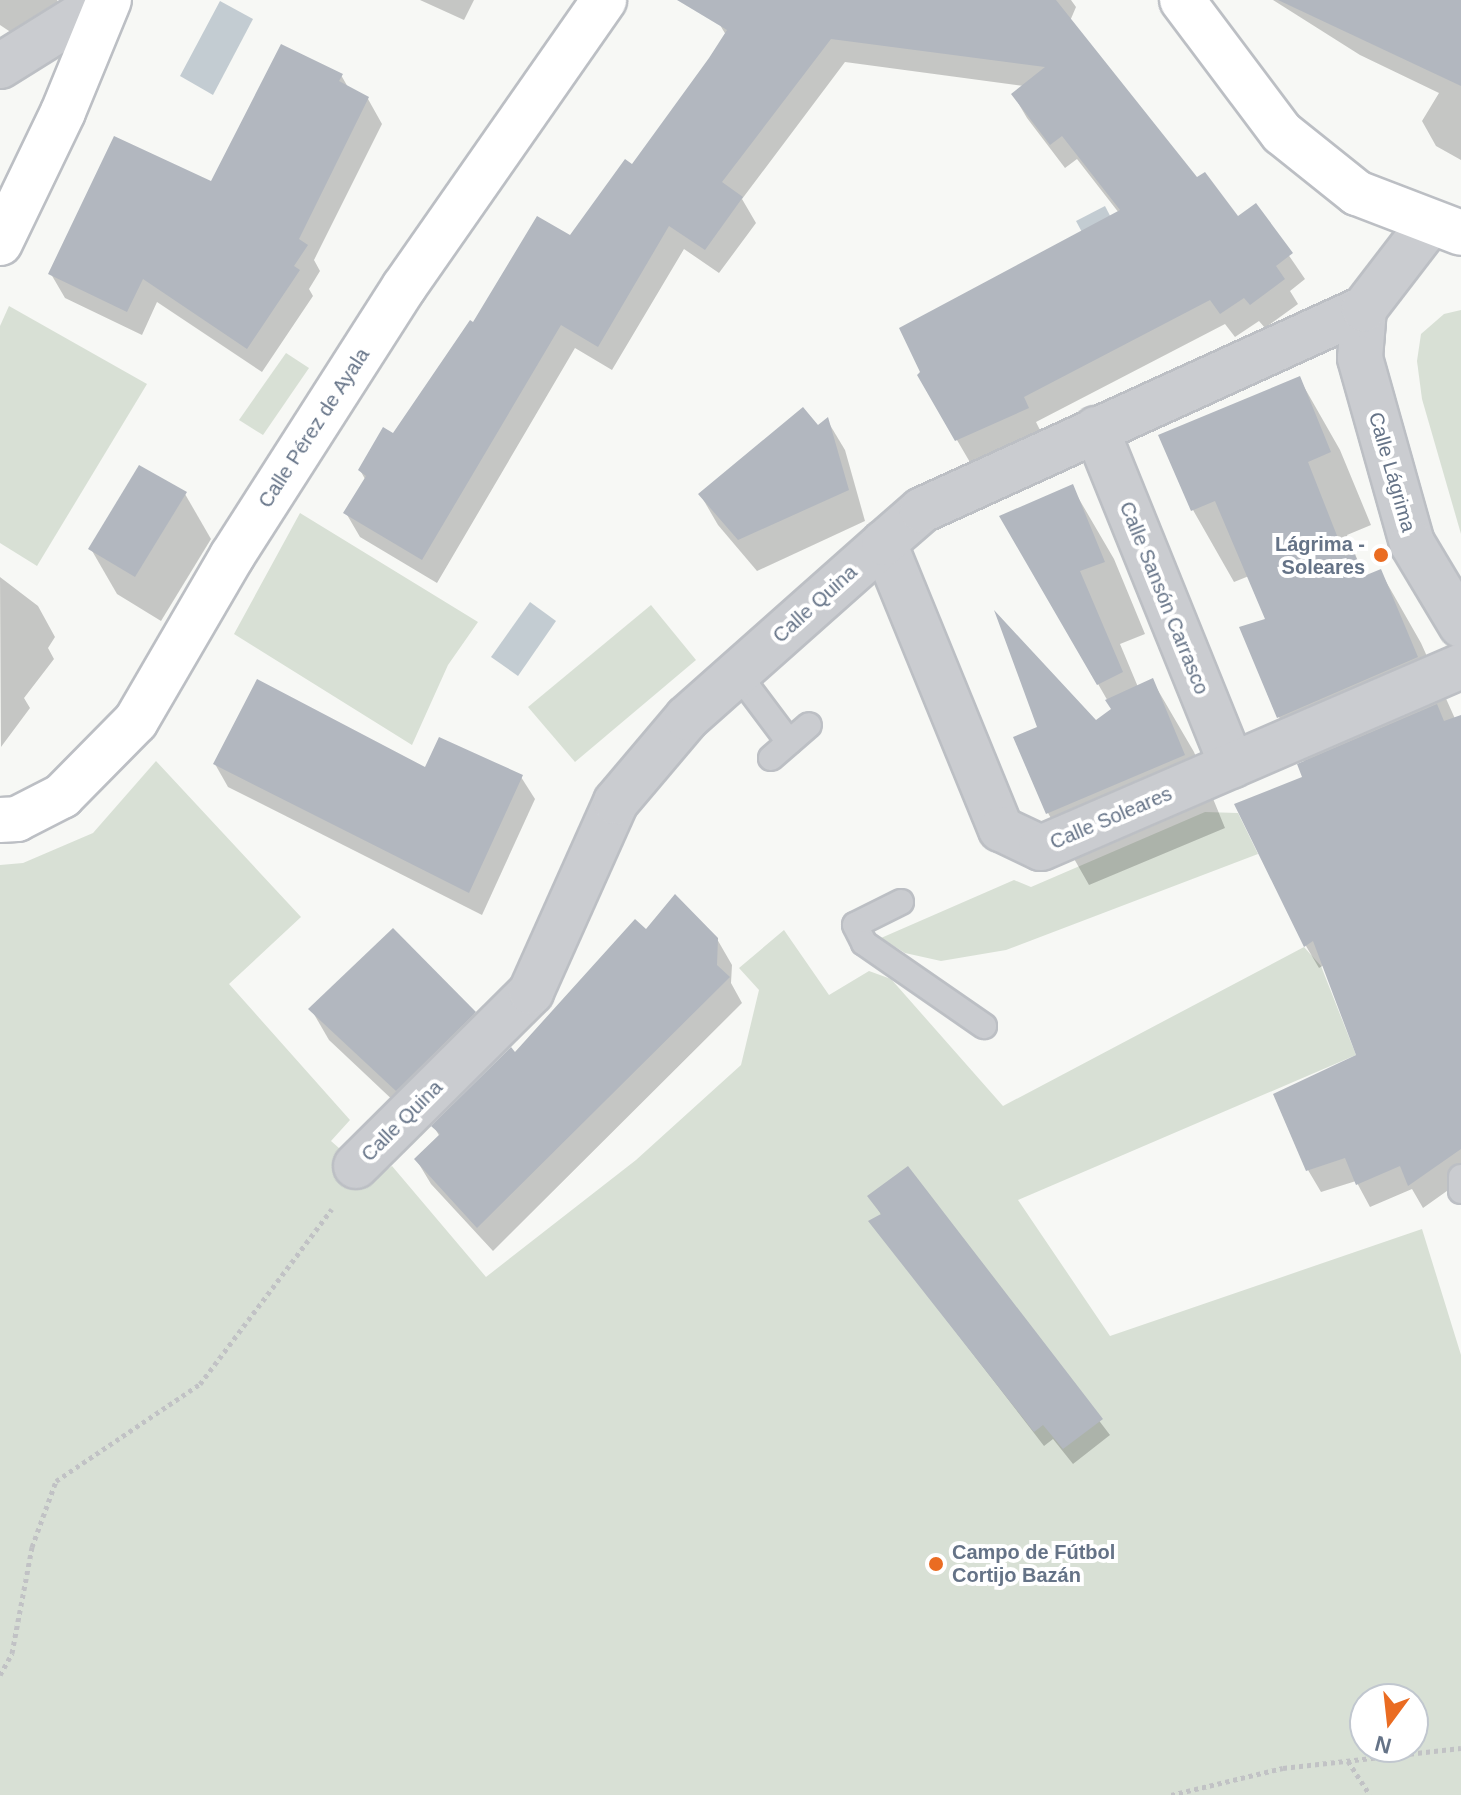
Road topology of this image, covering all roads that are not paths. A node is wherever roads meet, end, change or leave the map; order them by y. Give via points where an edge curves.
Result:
1 (108, 0) edge
2 (604, 0) edge
3 (1182, 0) edge
4 (0, 66) edge
5 (1446, 228) edge
6 (0, 243) edge
7 (1364, 309) junction
8 (1096, 429) junction
9 (884, 543) junction
10 (1461, 625) edge
11 (1461, 666) edge
12 (738, 674) junction
13 (809, 725) dead end
14 (1232, 766) junction
15 (0, 820) edge
16 (901, 902) dead end
17 (984, 1026) dead end
18 (356, 1166) road end
19 (1461, 1177) edge
20 (1461, 1191) edge

1 - 4 street
1 - 6 street via 63,112
2 - 15 street, Calle Pérez de Ayala via 404,287 232,556 136,721 62,796 17,819
3 - 5 street via 1282,133 1357,193
5 - 7 street, Calle Quina
7 - 8 street, Calle Quina
7 - 10 street, Calle Lágrima via 1360,358 1412,543
8 - 9 street, Calle Quina via 922,510
8 - 14 street, Calle Sansón Carrasco
9 - 12 street, Calle Quina
9 - 14 street, Calle Soleares via 1001,829 1041,848
11 - 14 street, Calle Soleares
12 - 13 lane via 780,750
12 - 18 street, Calle Quina via 687,718 616,802 531,992
16 - 17 lane via 855,925 864,943
19 - 20 lane

